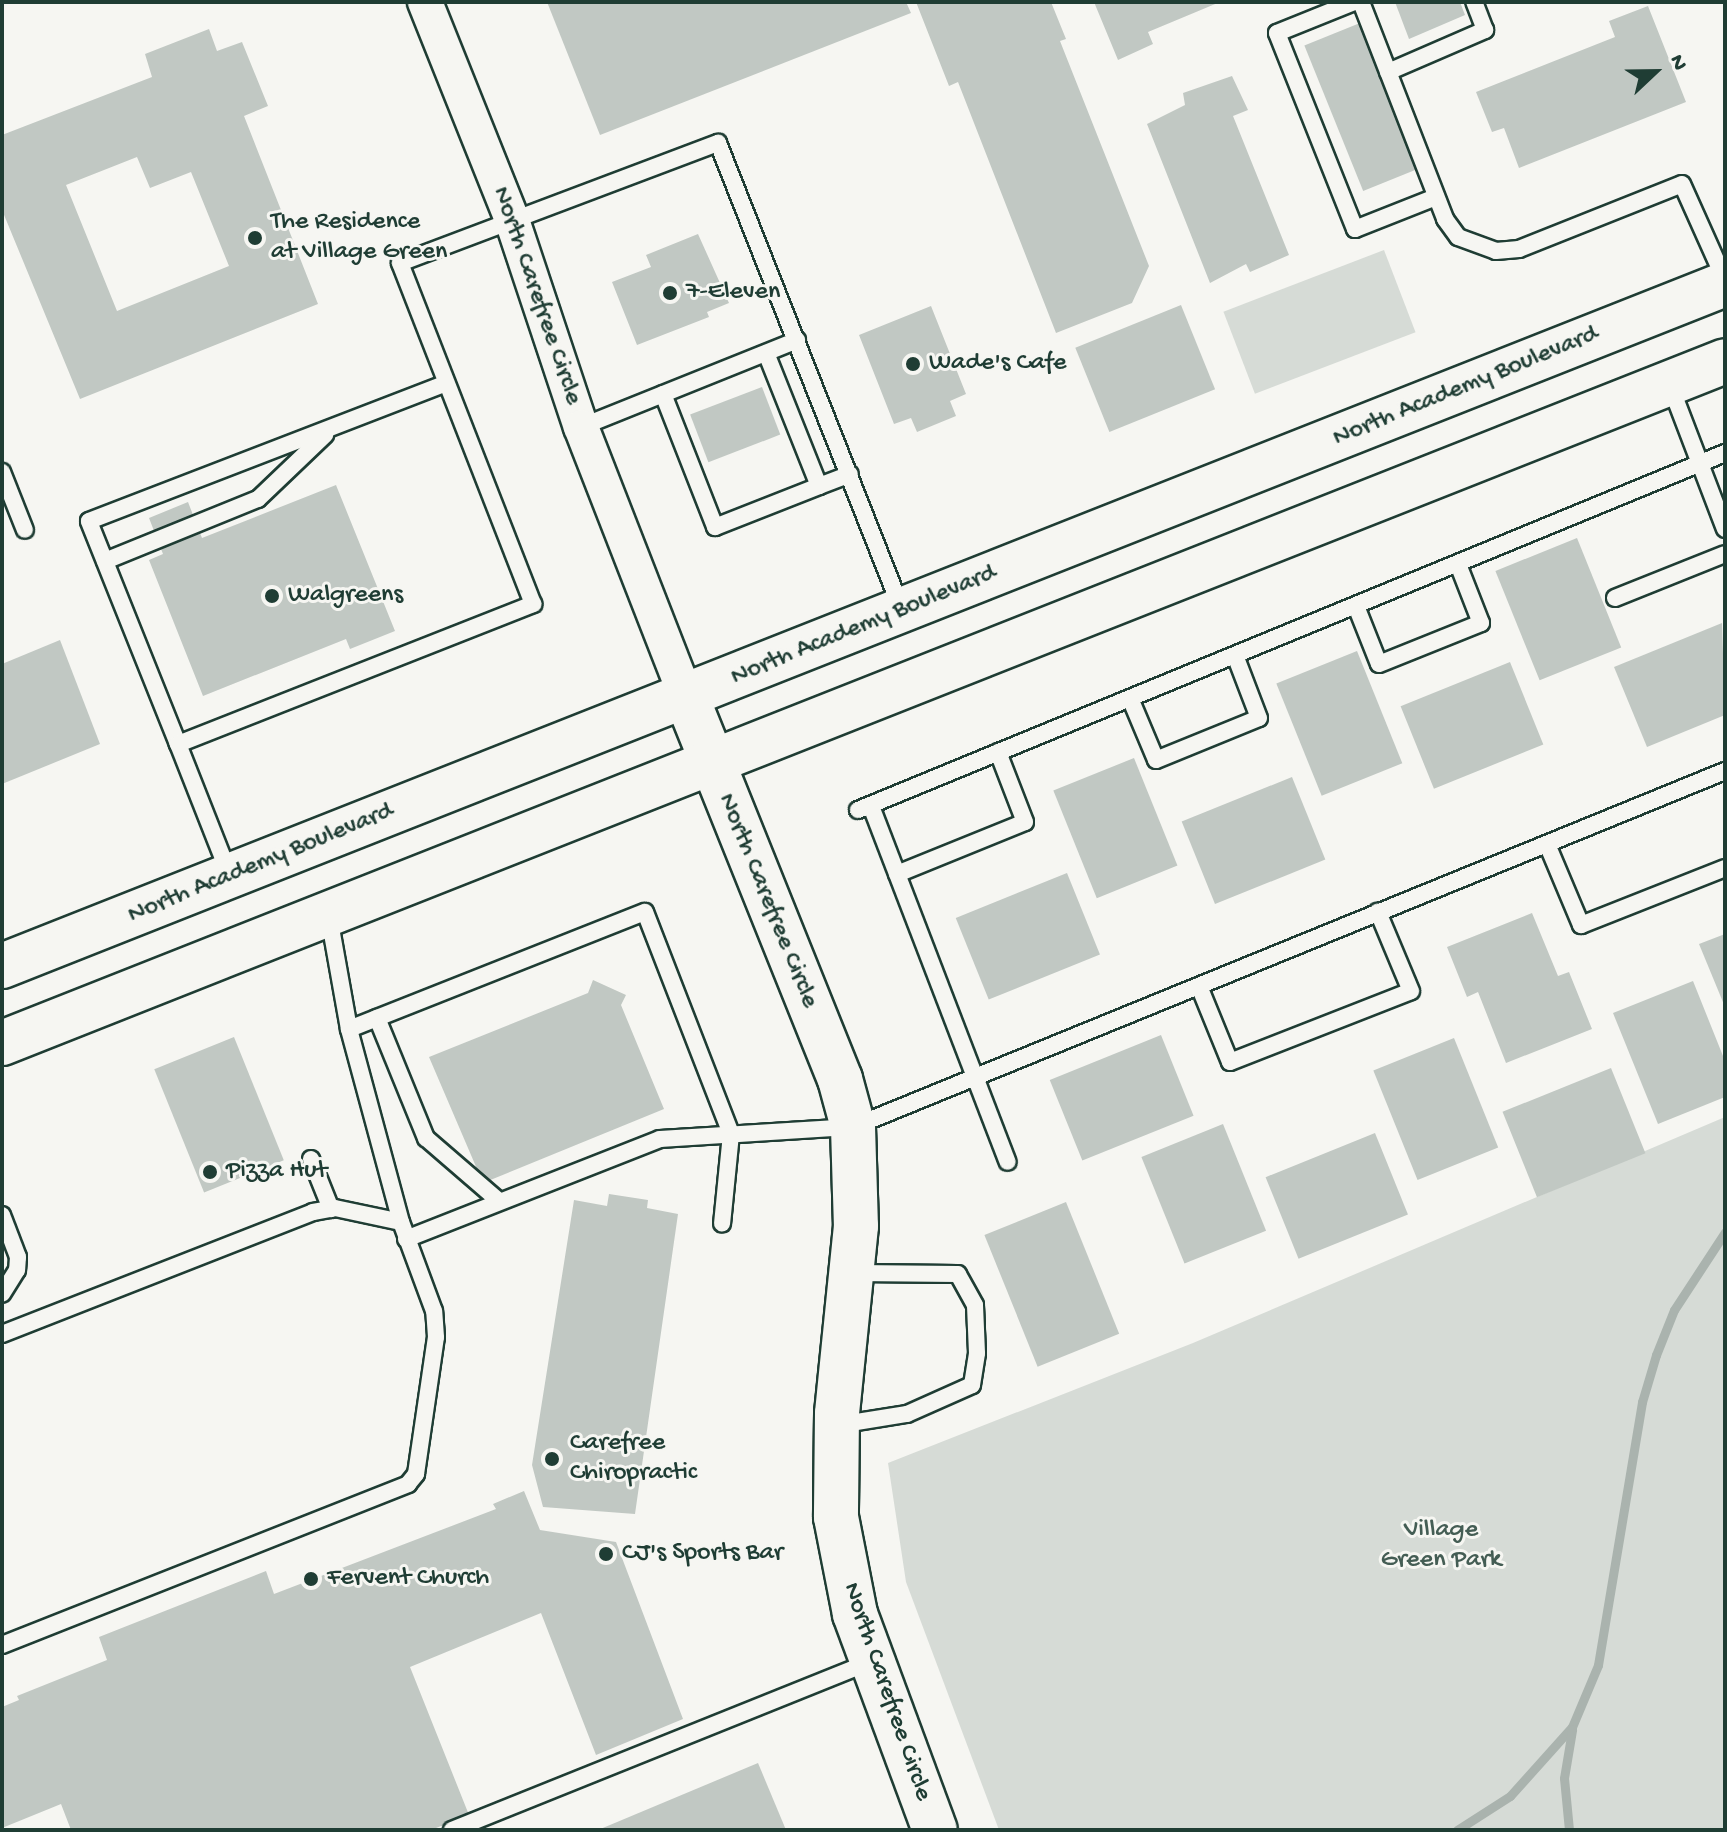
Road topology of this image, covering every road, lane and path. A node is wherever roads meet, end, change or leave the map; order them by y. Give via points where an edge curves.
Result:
1 (425, 2) edge
2 (1354, 2) edge
3 (1361, 2) edge
4 (1474, 2) edge
5 (1388, 72) junction
6 (1436, 197) junction
7 (512, 220) junction
8 (1725, 282) edge
9 (797, 340) junction
10 (766, 353) junction
11 (1725, 361) edge
12 (446, 383) junction
13 (1669, 384) junction
14 (663, 394) junction
15 (581, 427) junction
16 (332, 429) junction
17 (1725, 453) edge
18 (1700, 462) junction
19 (2, 472) edge
20 (850, 474) junction
21 (819, 486) junction
22 (1725, 529) edge
23 (25, 530) dead end
24 (1725, 554) edge
25 (105, 561) junction
26 (1458, 564) junction
27 (1615, 598) dead end
28 (1356, 606) junction
29 (902, 610) junction
30 (1235, 655) junction
31 (686, 696) junction
32 (1130, 698) junction
33 (178, 744) junction
34 (998, 752) junction
35 (712, 766) junction
36 (1725, 771) edge
37 (1547, 844) junction
38 (1725, 868) edge
39 (897, 874) junction
40 (230, 877) junction
41 (1378, 912) junction
42 (329, 915) junction
43 (2, 966) edge
44 (1199, 986) junction
45 (377, 1018) junction
46 (349, 1029) junction
47 (2, 1043) edge
48 (977, 1076) junction
49 (853, 1127) junction
50 (731, 1134) junction
51 (311, 1159) dead end
52 (1008, 1162) dead end
53 (499, 1201) junction
54 (331, 1209) junction
55 (2, 1215) edge
56 (401, 1222) junction
57 (722, 1224) dead end
58 (406, 1239) junction
59 (851, 1273) junction
60 (7, 1277) edge
61 (2, 1294) edge
62 (2, 1334) edge
63 (836, 1425) junction
64 (2, 1645) edge
65 (871, 1662) junction
66 (452, 1830) edge
67 (935, 1830) edge

1 - 7 street, North Carefree Circle
2 - 6 lane via 1277,33 1355,229
3 - 5 lane
4 - 5 lane via 1485,30
5 - 6 lane
6 - 8 lane via 1458,237 1496,251 1519,249 1682,184
7 - 9 lane via 718,143
7 - 12 lane via 400,263
7 - 15 street, North Carefree Circle
8 - 29 main road, North Academy Boulevard
9 - 10 lane
9 - 20 lane
10 - 14 lane
10 - 21 lane
11 - 13 main road
12 - 16 lane
12 - 33 lane via 533,604
13 - 18 lane
13 - 35 main road
14 - 15 lane
14 - 21 lane via 715,527
15 - 31 street, North Carefree Circle
16 - 25 lane via 258,499
16 - 25 lane via 89,521
17 - 18 lane
18 - 22 lane
18 - 26 lane
19 - 23 lane
20 - 21 lane
20 - 29 lane
24 - 27 lane
25 - 33 lane
26 - 28 lane
26 - 28 lane via 1481,623 1379,664
28 - 30 lane
29 - 31 main road, North Academy Boulevard
30 - 32 lane
30 - 32 lane via 1259,718 1156,760
31 - 35 main road, North Carefree Circle
31 - 40 main road, North Academy Boulevard
32 - 34 lane
33 - 40 lane
34 - 39 lane via 1025,822
34 - 39 lane via 864,808
35 - 42 main road
35 - 49 main road, North Carefree Circle via 840,1079
36 - 37 lane
37 - 38 lane via 1581,925
37 - 41 lane
39 - 48 lane
40 - 43 main road, North Academy Boulevard
41 - 44 lane
41 - 44 lane via 1411,991 1230,1062
42 - 46 lane
42 - 47 main road
44 - 48 lane
45 - 46 lane
45 - 50 lane via 645,912
45 - 53 lane via 426,1138
46 - 56 lane
48 - 49 lane
48 - 52 lane
49 - 50 lane
49 - 59 main road, North Carefree Circle via 857,1189
50 - 53 lane via 638,1145
50 - 57 lane
51 - 54 lane
53 - 58 lane
54 - 56 lane
54 - 62 lane
55 - 60 lane via 18,1257
56 - 58 lane
58 - 64 lane via 434,1311 436,1337 416,1474 408,1484
59 - 63 main road, North Carefree Circle
59 - 63 lane via 958,1274 975,1305 977,1353 972,1385 907,1414
60 - 61 lane
63 - 65 main road, North Carefree Circle via 836,1517 855,1614
65 - 66 lane
65 - 67 main road, North Carefree Circle

